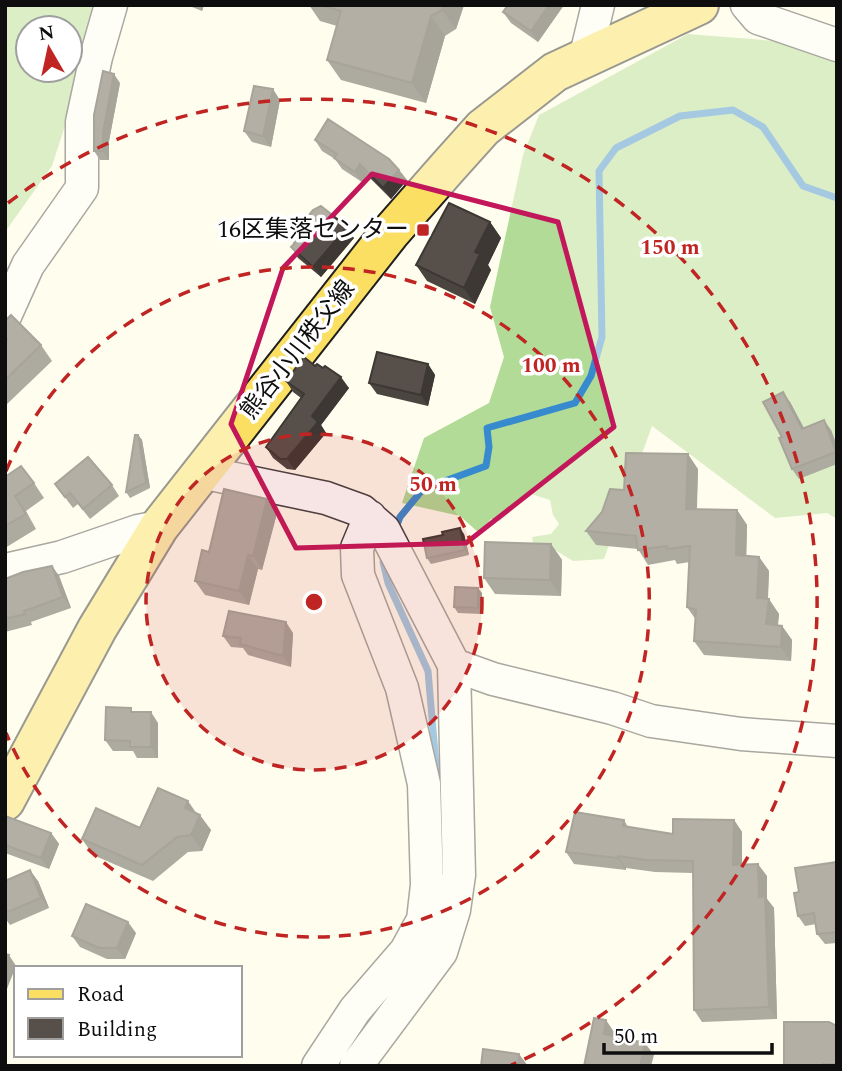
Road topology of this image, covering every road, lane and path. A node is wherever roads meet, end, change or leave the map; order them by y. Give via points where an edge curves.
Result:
1 (111, 5) edge
2 (598, 5) edge
3 (698, 5) edge
4 (747, 5) edge
5 (837, 45) edge
6 (585, 59) junction
7 (5, 316) edge
8 (201, 472) junction
9 (370, 517) junction
10 (159, 527) junction
11 (5, 570) edge
12 (454, 665) junction
13 (837, 741) edge
14 (5, 801) edge
15 (318, 1066) edge
16 (356, 1066) edge

1 - 7 street via 82,122 82,188 28,265
2 - 6 street
3 - 6 main road, 熊谷小川秩父線
4 - 5 street via 758,19
6 - 8 main road, 熊谷小川秩父線 via 555,72 483,128 390,233
8 - 9 street via 326,498
8 - 10 main road, 熊谷小川秩父線
9 - 12 street via 390,537
9 - 15 street via 357,548 358,575 402,688 424,784 427,886 423,920 405,951 355,1010
10 - 11 street
10 - 14 main road, 熊谷小川秩父線 via 97,629
12 - 13 street via 651,721
12 - 16 street via 459,875 454,910 441,952

